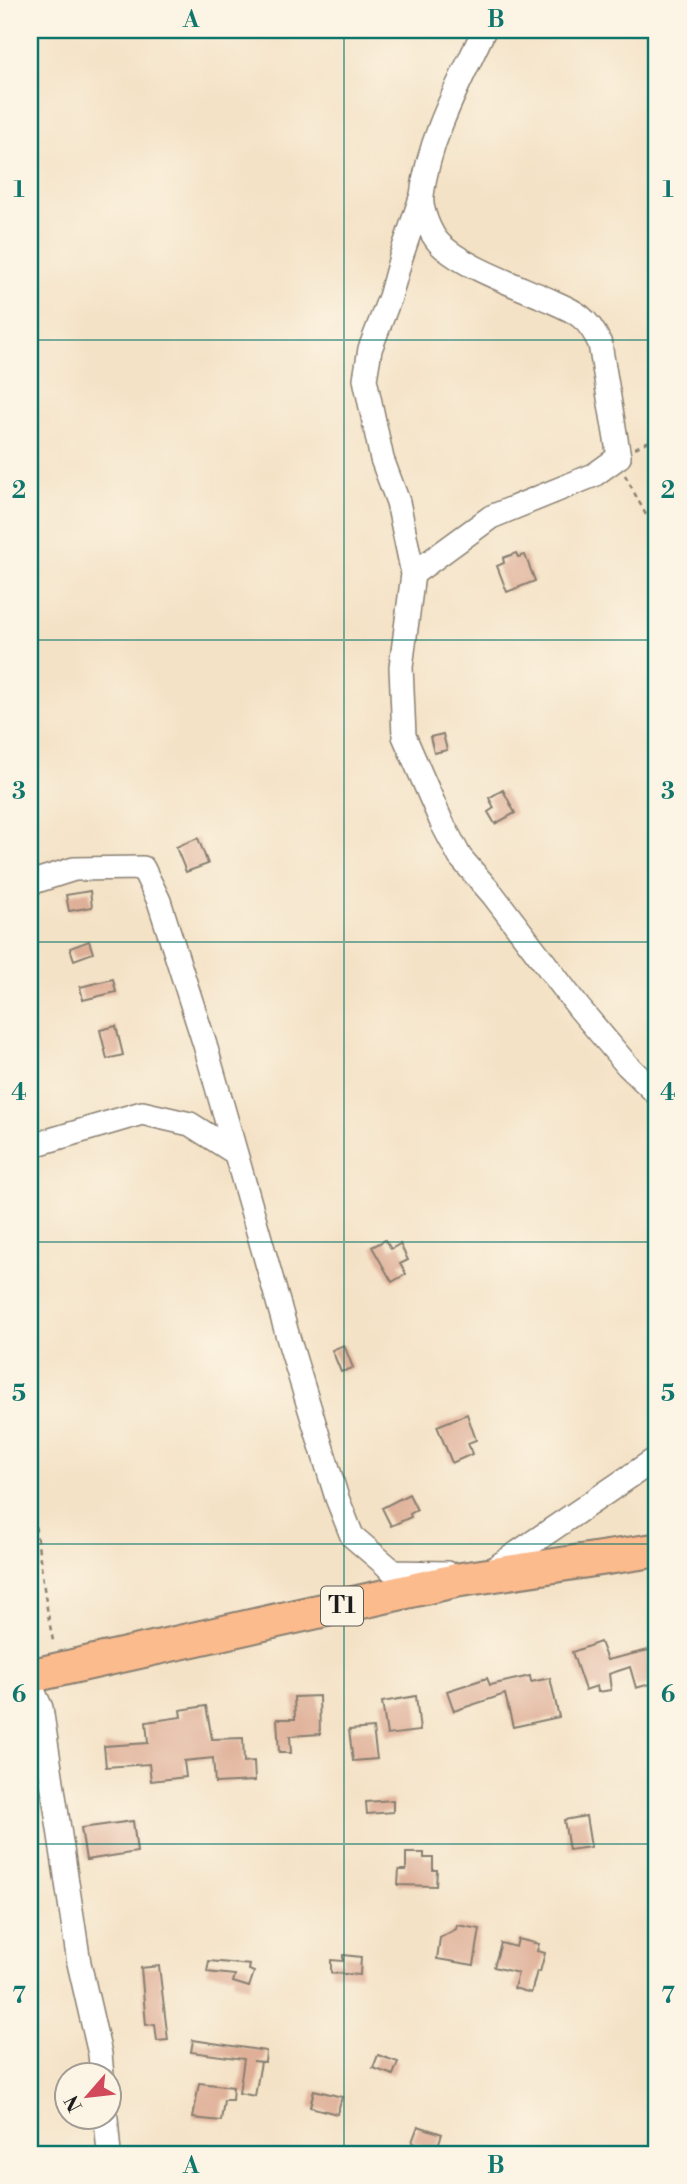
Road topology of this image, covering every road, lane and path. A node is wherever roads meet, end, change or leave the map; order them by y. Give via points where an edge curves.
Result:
1 (484, 30) edge
2 (421, 198) junction
3 (619, 457) junction
4 (657, 536) edge
5 (413, 574) junction
6 (30, 884) edge
7 (657, 1094) edge
8 (30, 1146) edge
9 (234, 1152) junction
10 (657, 1458) edge
11 (30, 1497) edge
12 (657, 1550) edge
13 (514, 1556) junction
14 (483, 1577) junction
15 (64, 1668) junction
16 (30, 1676) edge
17 (30, 1684) edge
18 (101, 2062) edge
19 (107, 2132) edge
20 (109, 2154) edge

1 - 2 street via 443,122
2 - 3 street via 431,232 456,258 575,311 593,328 600,344
2 - 5 street via 370,349 365,379
3 - 4 path
3 - 5 street via 594,475 491,517
5 - 7 street via 401,667 404,736 442,823 460,857 579,1008
6 - 9 street via 74,869 143,868 159,901
8 - 9 street via 142,1113 190,1124
9 - 13 street via 352,1536 394,1572 448,1573
10 - 13 street
11 - 15 path via 48,1616
12 - 14 highway, T1
13 - 14 street
14 - 15 highway, T1
15 - 16 highway, T1
17 - 18 street via 41,1708 79,1963
19 - 20 street

